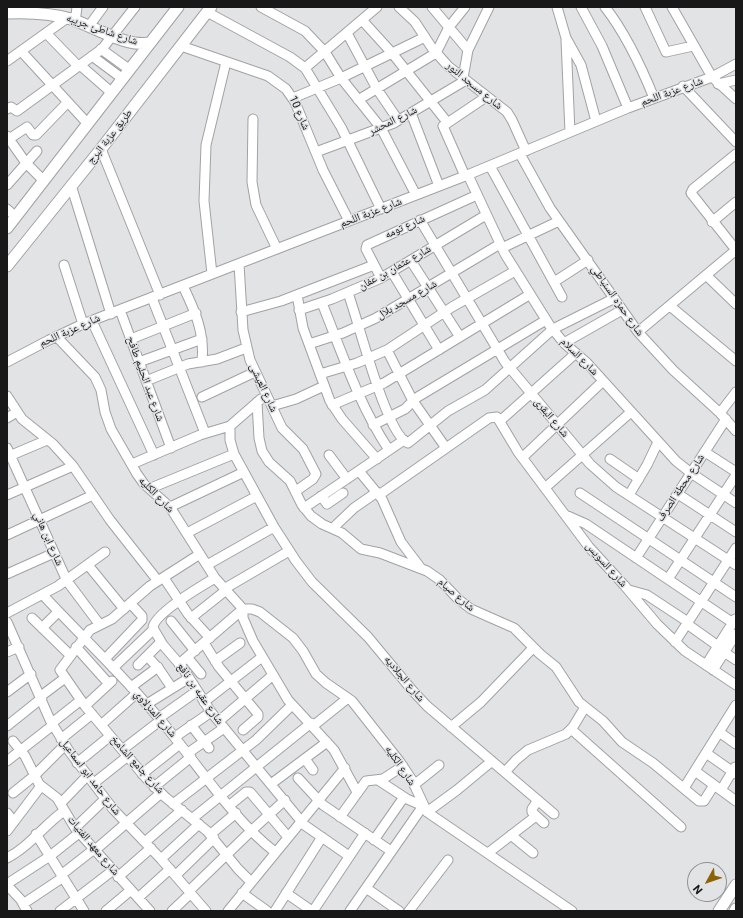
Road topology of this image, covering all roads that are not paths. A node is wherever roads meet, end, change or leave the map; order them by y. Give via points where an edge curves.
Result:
1 (9, 7) edge
2 (77, 7) edge
3 (103, 7) edge
4 (135, 7) edge
5 (178, 7) edge
6 (261, 7) edge
7 (376, 7) edge
8 (399, 7) edge
9 (432, 7) edge
10 (465, 7) edge
11 (489, 7) edge
12 (558, 7) edge
13 (580, 7) edge
14 (605, 7) edge
15 (645, 7) edge
16 (672, 7) edge
17 (36, 10) edge
18 (209, 10) edge
19 (7, 11) edge
20 (69, 19) junction
21 (362, 20) junction
22 (89, 26) junction
23 (449, 27) junction
24 (46, 33) junction
25 (347, 33) junction
26 (113, 35) junction
27 (425, 37) junction
28 (566, 38) junction
29 (150, 43) junction
30 (181, 46) junction
31 (693, 46) junction
32 (101, 49) junction
33 (468, 50) junction
34 (21, 51) junction
35 (326, 52) junction
36 (392, 53) junction
37 (436, 53) junction
38 (92, 56) junction
39 (7, 60) edge
40 (226, 62) junction
41 (103, 64) junction
42 (736, 64) edge
43 (79, 65) junction
44 (365, 67) junction
45 (305, 68) junction
46 (130, 70) junction
47 (406, 71) junction
48 (93, 76) junction
49 (341, 78) junction
50 (123, 79) junction
51 (464, 79) junction
52 (715, 80) junction
53 (736, 80) edge
54 (52, 84) junction
55 (683, 86) junction
56 (317, 87) junction
57 (377, 89) junction
58 (112, 93) junction
59 (486, 97) junction
60 (293, 98) junction
61 (654, 98) junction
62 (736, 99) edge
63 (358, 100) junction
64 (68, 102) junction
65 (430, 102) junction
66 (628, 108) junction
67 (7, 109) edge
68 (411, 113) junction
69 (253, 118) dead end
70 (398, 120) junction
71 (596, 121) junction
72 (446, 122) junction
73 (88, 124) junction
74 (380, 128) junction
75 (570, 132) junction
76 (8, 138) edge
77 (348, 140) junction
78 (736, 142) edge
79 (101, 148) junction
80 (37, 151) dead end
81 (316, 152) junction
82 (523, 152) junction
83 (734, 160) edge
84 (26, 164) junction
85 (490, 166) junction
86 (466, 176) junction
87 (44, 181) junction
88 (7, 185) edge
89 (71, 186) junction
90 (439, 186) junction
91 (416, 195) junction
92 (477, 195) junction
93 (736, 202) edge
94 (7, 209) edge
95 (381, 209) junction
96 (486, 215) junction
97 (16, 217) junction
98 (420, 220) junction
99 (349, 221) junction
100 (559, 221) junction
101 (712, 222) junction
102 (7, 228) edge
103 (528, 236) junction
104 (435, 245) junction
105 (501, 246) junction
106 (277, 249) junction
107 (736, 250) edge
108 (588, 260) junction
109 (411, 261) junction
110 (239, 264) junction
111 (64, 265) dead end
112 (374, 265) junction
113 (7, 266) edge
114 (515, 271) junction
115 (392, 272) junction
116 (452, 273) junction
117 (212, 274) junction
118 (706, 276) junction
119 (381, 278) junction
120 (554, 282) junction
121 (183, 286) junction
122 (428, 287) junction
123 (348, 293) junction
124 (297, 295) junction
125 (529, 295) junction
126 (156, 296) junction
127 (562, 297) dead end
128 (467, 298) junction
129 (408, 299) junction
130 (613, 299) junction
131 (322, 303) junction
132 (736, 304) edge
133 (670, 306) junction
134 (120, 310) junction
135 (299, 310) junction
136 (622, 310) junction
137 (241, 312) junction
138 (444, 312) junction
139 (196, 313) junction
140 (111, 314) junction
141 (546, 320) junction
142 (92, 321) junction
143 (83, 324) junction
144 (482, 324) junction
145 (424, 325) junction
146 (163, 326) junction
147 (360, 326) junction
148 (552, 329) junction
149 (638, 332) junction
150 (335, 335) junction
151 (56, 336) junction
152 (460, 337) junction
153 (131, 339) junction
154 (202, 339) junction
155 (564, 343) junction
156 (309, 344) junction
157 (246, 348) junction
158 (172, 350) junction
159 (387, 350) junction
160 (439, 350) junction
161 (497, 350) junction
162 (576, 353) junction
163 (369, 358) junction
164 (736, 361) edge
165 (7, 362) edge
166 (139, 362) junction
167 (202, 362) junction
168 (347, 366) junction
169 (179, 367) junction
170 (509, 368) junction
171 (255, 372) junction
172 (320, 374) junction
173 (399, 374) junction
174 (146, 381) junction
175 (603, 381) junction
176 (324, 386) junction
177 (377, 386) junction
178 (736, 392) edge
179 (531, 394) junction
180 (358, 395) junction
181 (7, 396) edge
182 (267, 396) junction
183 (202, 397) dead end
184 (257, 402) junction
185 (413, 402) junction
186 (332, 405) junction
187 (272, 406) junction
188 (16, 412) junction
189 (631, 412) junction
190 (390, 416) junction
191 (723, 416) junction
192 (7, 418) edge
193 (500, 421) junction
194 (373, 425) junction
195 (557, 425) junction
196 (230, 426) junction
197 (430, 426) junction
198 (736, 431) edge
199 (205, 433) junction
200 (47, 440) junction
201 (404, 440) junction
202 (658, 442) junction
203 (171, 448) junction
204 (446, 448) junction
205 (389, 450) junction
206 (705, 452) junction
207 (8, 453) edge
208 (234, 454) junction
209 (154, 455) junction
210 (582, 455) junction
211 (329, 456) dead end
212 (523, 457) junction
213 (377, 459) junction
214 (610, 459) dead end
215 (132, 464) junction
216 (73, 466) junction
217 (358, 471) junction
218 (244, 472) junction
219 (736, 472) edge
220 (691, 473) junction
221 (736, 475) edge
222 (639, 478) junction
223 (346, 479) junction
224 (25, 487) junction
225 (546, 487) junction
226 (150, 488) junction
227 (296, 491) junction
228 (343, 493) dead end
229 (378, 493) junction
230 (580, 493) dead end
231 (678, 494) junction
232 (7, 495) edge
233 (629, 495) junction
234 (723, 495) junction
235 (93, 496) junction
236 (257, 496) junction
237 (321, 496) junction
238 (736, 503) edge
239 (170, 507) junction
240 (304, 508) junction
241 (710, 515) junction
242 (568, 516) junction
243 (662, 518) junction
244 (39, 520) junction
245 (274, 527) junction
246 (333, 528) junction
247 (736, 532) edge
248 (187, 533) junction
249 (7, 535) edge
250 (694, 538) junction
251 (648, 539) junction
252 (736, 548) edge
253 (289, 551) junction
254 (105, 552) dead end
255 (54, 553) junction
256 (200, 554) junction
257 (636, 558) junction
258 (680, 560) junction
259 (732, 562) edge
260 (88, 565) junction
261 (207, 565) junction
262 (423, 570) junction
263 (7, 574) edge
264 (215, 578) junction
265 (161, 579) junction
266 (668, 579) junction
267 (67, 581) junction
268 (714, 582) junction
269 (225, 590) junction
270 (629, 590) junction
271 (43, 595) junction
272 (736, 597) edge
273 (178, 602) junction
274 (701, 602) junction
275 (127, 606) junction
276 (243, 610) junction
277 (7, 612) edge
278 (58, 612) junction
279 (32, 618) dead end
280 (191, 618) junction
281 (734, 620) edge
282 (171, 621) dead end
283 (7, 622) edge
284 (687, 623) junction
285 (100, 625) junction
286 (42, 628) junction
287 (154, 629) junction
288 (736, 634) edge
289 (83, 637) junction
290 (207, 640) junction
291 (161, 642) junction
292 (675, 642) junction
293 (240, 643) dead end
294 (19, 647) junction
295 (76, 647) junction
296 (533, 648) junction
297 (721, 649) junction
298 (195, 651) junction
299 (7, 652) edge
300 (70, 655) junction
301 (147, 656) junction
302 (187, 657) junction
303 (262, 657) junction
304 (105, 658) junction
305 (736, 660) edge
306 (177, 661) junction
307 (215, 661) junction
308 (138, 665) dead end
309 (710, 667) junction
310 (113, 668) junction
311 (159, 668) junction
312 (32, 674) junction
313 (201, 674) dead end
314 (120, 675) junction
315 (273, 675) junction
316 (65, 678) junction
317 (189, 678) junction
318 (231, 681) junction
319 (109, 684) junction
320 (736, 685) edge
321 (172, 688) junction
322 (134, 690) junction
323 (197, 691) junction
324 (7, 692) edge
325 (42, 697) junction
326 (348, 698) junction
327 (245, 699) junction
328 (204, 702) junction
329 (83, 703) junction
330 (147, 704) junction
331 (292, 705) junction
332 (736, 705) edge
333 (585, 707) junction
334 (211, 712) junction
335 (92, 714) junction
336 (733, 716) edge
337 (160, 719) junction
338 (53, 724) junction
339 (101, 725) junction
340 (191, 725) junction
341 (221, 725) junction
342 (312, 725) junction
343 (7, 726) edge
344 (452, 727) junction
345 (571, 729) junction
346 (243, 730) dead end
347 (719, 732) junction
348 (110, 736) junction
349 (178, 740) junction
350 (13, 741) dead end
351 (63, 742) junction
352 (327, 742) junction
353 (736, 744) edge
354 (207, 745) junction
355 (21, 750) junction
356 (243, 751) junction
357 (125, 753) junction
358 (706, 753) junction
359 (190, 755) junction
360 (305, 759) junction
361 (7, 761) edge
362 (492, 761) junction
363 (77, 762) junction
364 (439, 765) dead end
365 (403, 766) junction
366 (256, 767) junction
367 (345, 768) junction
368 (313, 770) dead end
369 (695, 771) junction
370 (735, 771) edge
371 (505, 772) junction
372 (88, 774) junction
373 (142, 774) junction
374 (34, 776) junction
375 (208, 778) junction
376 (298, 778) dead end
377 (378, 780) junction
378 (94, 783) junction
379 (271, 784) junction
380 (414, 785) junction
381 (41, 786) junction
382 (718, 787) junction
383 (684, 788) junction
384 (157, 790) junction
385 (357, 792) junction
386 (13, 793) dead end
387 (222, 795) junction
388 (404, 798) junction
389 (105, 799) junction
390 (285, 800) junction
391 (538, 800) junction
392 (318, 801) junction
393 (736, 801) edge
394 (173, 804) junction
395 (230, 805) junction
396 (62, 807) junction
397 (425, 809) junction
398 (182, 810) junction
399 (7, 812) edge
400 (236, 813) junction
401 (554, 814) dead end
402 (268, 815) junction
403 (340, 816) junction
404 (536, 816) junction
405 (196, 821) junction
406 (14, 822) junction
407 (301, 822) junction
408 (544, 823) dead end
409 (126, 824) junction
410 (681, 827) dead end
411 (7, 831) edge
412 (77, 831) junction
413 (251, 831) junction
414 (365, 833) junction
415 (36, 834) junction
416 (511, 835) junction
417 (212, 836) junction
418 (322, 837) junction
419 (288, 838) junction
420 (374, 840) junction
421 (148, 845) junction
422 (94, 851) junction
423 (391, 851) junction
424 (275, 852) junction
425 (533, 852) dead end
426 (488, 853) junction
427 (227, 854) junction
428 (50, 856) junction
429 (349, 856) junction
430 (7, 858) edge
431 (161, 859) junction
432 (448, 860) dead end
433 (173, 872) junction
434 (115, 874) junction
435 (62, 877) junction
436 (251, 882) junction
437 (736, 885) edge
438 (366, 888) junction
439 (8, 889) edge
440 (131, 890) junction
441 (190, 892) junction
442 (242, 893) junction
443 (286, 893) junction
444 (138, 898) junction
445 (76, 900) junction
446 (25, 907) edge
447 (60, 911) edge
448 (84, 911) edge
449 (106, 911) edge
450 (149, 911) edge
451 (172, 911) edge
452 (206, 911) edge
453 (228, 911) edge
454 (267, 911) edge
455 (275, 911) edge
456 (312, 911) edge
457 (350, 911) edge
458 (399, 911) edge
459 (409, 911) edge
460 (572, 911) edge
461 (718, 911) edge

1 - 19 street
2 - 20 street via 77,13
3 - 22 street
4 - 26 street
5 - 29 street
6 - 35 street via 305,31
7 - 21 street
8 - 27 street, شارع مسجد النور via 415,22
9 - 23 street
10 - 23 street
11 - 33 street
12 - 28 street
13 - 66 street via 602,46
14 - 61 street via 618,24
15 - 31 street via 666,52
16 - 31 street
17 - 19 street, شارع شاطئ جريبه
17 - 20 street, شارع شاطئ جريبه
18 - 30 street, طريق عزبة البرج
18 - 45 street
20 - 22 street, شارع شاطئ جريبه
20 - 24 street
21 - 25 street
21 - 36 street
22 - 26 street, شارع شاطئ جريبه
23 - 33 street
23 - 37 street
24 - 34 street
24 - 43 street
25 - 35 street
25 - 44 street
26 - 29 street, شارع شاطئ جريبه via 132,43
26 - 32 street
27 - 36 street
27 - 37 street, شارع مسجد النور
28 - 71 street via 581,65
28 - 75 street
29 - 46 street
30 - 40 street, شارع 10
30 - 79 street, طريق عزبة البرج
31 - 52 street
32 - 38 street
32 - 46 street
33 - 51 street
34 - 39 street
34 - 54 street
35 - 45 street
35 - 49 street
36 - 44 street
36 - 47 street
37 - 47 street
37 - 51 street, شارع مسجد النور
38 - 41 street
38 - 43 street
40 - 60 street, شارع 10 via 273,79
40 - 117 street via 206,145 204,201
41 - 48 street
41 - 50 street
42 - 52 street, شارع عزبة اللحم
43 - 48 street
43 - 54 street
44 - 49 street
44 - 57 street
45 - 56 street
46 - 50 street
47 - 57 street
47 - 65 street
48 - 58 street
49 - 56 street
49 - 63 street
50 - 58 street
51 - 59 street, شارع مسجد النور
51 - 65 street, شارع المحشر
52 - 53 street
52 - 55 street, شارع عزبة اللحم
52 - 62 street
54 - 64 street
54 - 67 street via 17,111 11,107
55 - 61 street, شارع عزبة اللحم
55 - 78 street
56 - 60 street
56 - 77 street
57 - 63 street
57 - 70 street
58 - 73 street
59 - 72 street
59 - 82 street, شارع مسجد النور via 510,116
60 - 81 street, شارع 10
61 - 66 street, شارع عزبة اللحم
63 - 74 street
64 - 73 street
64 - 76 street via 36,135 33,135 28,127
65 - 68 street, شارع المحشر
65 - 72 street
66 - 71 street, شارع عزبة اللحم
68 - 70 street, شارع المحشر
68 - 90 street
69 - 106 street via 252,182 256,205
70 - 74 street, شارع المحشر
71 - 75 street, شارع عزبة اللحم
72 - 86 street, شارع السلام via 443,124 443,130
73 - 87 street
74 - 77 street, شارع المحشر
74 - 91 street
75 - 82 street, شارع عزبة اللحم
76 - 84 street
77 - 81 street, شارع المحشر
77 - 95 street
79 - 89 street, طريق عزبة البرج
79 - 126 street
80 - 84 street
81 - 99 street, شارع 10
82 - 85 street, شارع عزبة اللحم
82 - 100 street, شارع حمزه السنباطي via 539,190
83 - 101 street via 691,191 691,196
84 - 87 street
84 - 88 street
85 - 86 street, شارع عزبة اللحم
85 - 103 street
86 - 90 street, شارع عزبة اللحم
86 - 92 street, شارع السلام
87 - 97 street
89 - 113 street, طريق عزبة البرج
89 - 140 street
90 - 91 street, شارع عزبة اللحم
91 - 95 street, شارع عزبة اللحم
92 - 96 street, شارع السلام
92 - 98 street, شارع تومه
93 - 101 street
94 - 97 street
95 - 99 street, شارع عزبة اللحم
96 - 104 street, شارع عثمان بن عفان
96 - 105 street, شارع السلام
97 - 102 street
98 - 104 street, شارع البقرى
98 - 112 street, شارع تومه via 367,245 366,249
99 - 106 street, شارع عزبة اللحم
100 - 103 street, شارع مسجد بلال
100 - 108 street, شارع حمزه السنباطي
101 - 107 street
103 - 105 street, شارع مسجد بلال
103 - 120 street
104 - 109 street, شارع عثمان بن عفان
104 - 116 street, شارع البقرى
105 - 114 street, شارع السلام
105 - 116 street, شارع مسجد بلال
106 - 110 street, شارع عزبة اللحم
107 - 118 street
108 - 120 street
108 - 130 street, شارع حمزه السنباطي
109 - 115 street, شارع عثمان بن عفان
109 - 122 street
110 - 117 street, شارع عزبة اللحم
110 - 137 street, شارع العيشى
111 - 143 street
112 - 119 street, شارع تومه
112 - 124 street
114 - 125 street, شارع السلام
114 - 128 street
115 - 119 street, شارع عثمان بن عفان
115 - 129 street
116 - 122 street, شارع مسجد بلال
116 - 128 street, شارع البقرى
117 - 121 street, شارع عزبة اللحم
118 - 132 street
118 - 133 street
119 - 123 street, شارع عثمان بن عفان
120 - 127 street
121 - 126 street, شارع عزبة اللحم
121 - 139 street
122 - 129 street, شارع مسجد بلال
122 - 138 street
123 - 131 street, شارع عثمان بن عفان
123 - 147 street
124 - 135 street
124 - 137 street
125 - 141 street, شارع السلام
125 - 144 street
126 - 134 street, شارع عزبة اللحم
126 - 146 street
128 - 138 street
128 - 144 street, شارع البقرى
129 - 145 street
129 - 147 street, شارع مسجد بلال
130 - 136 street, شارع حمزه السنباطي
130 - 148 street
131 - 135 street, شارع عثمان بن عفان
131 - 150 street
133 - 149 street
133 - 164 street
134 - 140 street, شارع عزبة اللحم
134 - 153 street, شارع عبد الحليم طافح
135 - 156 street
136 - 149 street, شارع حمزه السنباطي
136 - 155 street
137 - 157 street, شارع العيشى
138 - 145 street
138 - 152 street
139 - 146 street
139 - 154 street
140 - 142 street, شارع عزبة اللحم
141 - 148 street, شارع السلام
141 - 161 street
142 - 143 street, شارع عزبة اللحم
142 - 209 street
143 - 151 street, شارع عزبة اللحم
144 - 152 street
144 - 161 street, شارع البقرى
145 - 159 street
145 - 160 street
146 - 153 street
146 - 158 street
147 - 150 street, شارع مسجد بلال
147 - 163 street
148 - 155 street, شارع السلام
148 - 170 street
149 - 191 street, شارع حمزه السنباطي via 672,370
150 - 156 street, شارع مسجد بلال
150 - 168 street
151 - 165 street, شارع عزبة اللحم
151 - 215 street, شارع الكليه via 98,381 111,429
152 - 160 street
153 - 166 street, شارع عبد الحليم طافح
154 - 158 street
154 - 167 street
155 - 162 street, شارع السلام
156 - 172 street
157 - 167 street
157 - 171 street, شارع العيشى
158 - 166 street
158 - 169 street
159 - 163 street
159 - 173 street
160 - 173 street
161 - 170 street, شارع البقرى
161 - 185 street
162 - 175 street, شارع السلام
162 - 179 street
163 - 168 street
163 - 177 street
166 - 174 street, شارع عبد الحليم طافح
167 - 169 street
168 - 172 street
168 - 180 street
169 - 174 street
169 - 199 street
170 - 179 street, شارع البقرى
170 - 197 street via 480,394 452,409
171 - 182 street, شارع العيشى
171 - 183 street
172 - 176 street
173 - 177 street
173 - 185 street
174 - 203 street, شارع عبد الحليم طافح
175 - 189 street, شارع السلام
175 - 195 street
176 - 186 street
176 - 187 street via 296,399
177 - 180 street
177 - 190 street
178 - 191 street, شارع محطة الصرف
179 - 193 street
179 - 195 street, شارع البقرى
180 - 186 street
180 - 194 street
181 - 188 street
182 - 184 street
182 - 187 street, شارع العيشى
184 - 196 street
184 - 227 street, شارع صيام via 262,451 269,462 288,478
185 - 190 street
185 - 197 street
186 - 213 street
187 - 227 street, شارع العيشى via 282,428 301,447 316,474 314,479
188 - 192 street
188 - 200 street
189 - 202 street, شارع السلام
189 - 210 street
190 - 194 street
190 - 201 street
191 - 198 street, شارع حمزه السنباطي
191 - 206 street, شارع محطة الصرف
193 - 204 street via 496,417 491,417
193 - 212 street, شارع السويس
194 - 205 street
195 - 210 street, شارع البقرى
195 - 212 street
196 - 199 street
196 - 208 street, شارع الجلاديه
197 - 201 street via 410,442
197 - 204 street
199 - 203 street
200 - 207 street
200 - 216 street
201 - 205 street
202 - 220 street, شارع السلام
202 - 222 street
203 - 209 street
204 - 229 street
205 - 213 street
206 - 219 street
206 - 220 street, شارع محطة الصرف
207 - 224 street, شارع ابن هاني
208 - 218 street, شارع الجلاديه
208 - 226 street
209 - 215 street
210 - 225 street
210 - 233 street, شارع البقرى via 607,479
211 - 223 street
212 - 225 street, شارع السويس
213 - 217 street
214 - 222 street
215 - 226 street, شارع الكليه via 139,478
216 - 224 street
216 - 235 street
217 - 223 street
217 - 229 street
218 - 236 street, شارع الجلاديه
218 - 239 street
220 - 231 street, شارع محطة الصرف
220 - 234 street, شارع السلام
221 - 234 street
222 - 233 street
223 - 237 street
224 - 232 street
224 - 244 street, شارع ابن هاني
225 - 242 street, شارع السويس
226 - 239 street, شارع الكليه
227 - 240 street, شارع صيام
228 - 237 street via 328,504
229 - 246 street via 354,508
229 - 262 street via 404,547
230 - 251 street
231 - 241 street
231 - 243 street, شارع محطة الصرف
233 - 243 street, شارع البقرى
234 - 238 street, شارع السلام
234 - 241 street
235 - 244 street
235 - 265 street via 110,520
236 - 245 street, شارع الجلاديه
236 - 248 street
237 - 240 street
239 - 248 street, شارع الكليه
240 - 246 street, شارع صيام via 316,521
241 - 247 street
241 - 250 street
242 - 257 street via 583,522
242 - 270 street, شارع السويس via 589,547
243 - 250 street, شارع البقرى
243 - 251 street, شارع محطة الصرف
244 - 249 street
244 - 255 street, شارع ابن هاني
245 - 253 street, شارع الجلاديه
245 - 261 street
246 - 262 street, شارع صيام via 345,534 361,548
248 - 256 street, شارع الكليه
250 - 258 street
250 - 259 street, شارع البقرى
251 - 257 street, شارع محطة الصرف
251 - 258 street
252 - 259 street
253 - 269 street
253 - 344 street, شارع الجلاديه via 312,582 368,637 412,690
254 - 260 street
255 - 263 street
255 - 267 street, شارع ابن هاني
256 - 261 street, شارع الكليه
256 - 265 street
257 - 266 street
258 - 266 street
258 - 268 street
259 - 268 street
260 - 267 street
260 - 275 street
261 - 264 street, شارع الكليه
262 - 296 street, شارع صيام via 440,580 471,610 512,626
264 - 269 street, شارع الكليه
264 - 273 street
265 - 273 street
265 - 275 street
266 - 274 street
267 - 271 street
267 - 285 street, شارع ابن هاني
268 - 272 street
268 - 274 street
269 - 276 street, شارع الكليه
269 - 280 street
270 - 284 street via 645,594
270 - 292 street, شارع السويس
271 - 277 street
271 - 278 street, شارع المنزلاوي
273 - 280 street
273 - 287 street via 154,622
274 - 281 street
274 - 284 street
275 - 285 street
275 - 304 street via 142,616 142,620
276 - 290 street
276 - 303 street, شارع الكليه via 243,618
276 - 326 street, شارع الكليه via 258,611 290,636 301,647 316,674
278 - 286 street
278 - 289 street, شارع المنزلاوي
279 - 286 street
280 - 290 street
281 - 297 street
282 - 298 street
283 - 294 street, شارع حامد ابو اسماعيل
284 - 292 street
284 - 297 street
285 - 289 street
286 - 300 street
287 - 291 street, شارع عقبه بن نافع
287 - 310 street
288 - 297 street
289 - 295 street
289 - 304 street, شارع المنزلاوي
290 - 298 street
290 - 307 street
291 - 301 street
291 - 306 street, شارع عقبه بن نافع
292 - 309 street, شارع السويس
293 - 307 street
294 - 299 street
294 - 312 street, شارع حامد ابو اسماعيل
295 - 300 street
295 - 319 street
296 - 333 street, شارع صيام via 558,669
296 - 344 street via 481,702
297 - 305 street
297 - 309 street
298 - 302 street
300 - 316 street via 60,669
301 - 308 street
301 - 311 street
302 - 306 street
302 - 313 street
303 - 315 street, شارع الكليه
303 - 318 street
304 - 310 street, شارع المنزلاوي
306 - 311 street
306 - 317 street, شارع عقبه بن نافع
307 - 318 street
309 - 320 street, شارع السويس
310 - 314 street, شارع المنزلاوي
311 - 321 street
311 - 322 street
312 - 324 street
312 - 325 street, شارع حامد ابو اسماعيل
314 - 319 street
314 - 322 street, شارع المنزلاوي
315 - 327 street
315 - 331 street, شارع الكليه
316 - 325 street
316 - 329 street, شارع جامع الشامخ
317 - 321 street
317 - 323 street, شارع عقبه بن نافع
318 - 327 street
318 - 328 street
319 - 329 street
321 - 330 street
322 - 330 street, شارع المنزلاوي
322 - 339 street
323 - 328 street, شارع عقبه بن نافع
323 - 337 street
325 - 338 street, شارع حامد ابو اسماعيل
325 - 343 street
326 - 342 street
326 - 365 street, شارع الكليه
327 - 341 street
327 - 346 street via 258,716
328 - 334 street, شارع عقبه بن نافع
329 - 335 street, شارع جامع الشامخ
329 - 338 street
330 - 337 street, شارع المنزلاوي
331 - 342 street, شارع الكليه
331 - 356 street
332 - 336 street
333 - 345 street
333 - 383 street, شارع صيام via 603,721 628,747 654,763
334 - 340 street
334 - 341 street, شارع عقبه بن نافع
335 - 339 street, شارع جامع الشامخ
335 - 351 street
336 - 347 street
337 - 349 street, شارع المنزلاوي
337 - 357 street
338 - 351 street, شارع حامد ابو اسماعيل
338 - 355 street
339 - 348 street, شارع جامع الشامخ
340 - 349 street
340 - 354 street
341 - 354 street
341 - 356 street, شارع عقبه بن نافع
342 - 352 street, شارع الكليه
342 - 366 street
344 - 362 street, شارع الجلاديه
345 - 371 street via 560,738 528,750
345 - 410 street
347 - 353 street
347 - 358 street
348 - 357 street, شارع جامع الشامخ
348 - 363 street
349 - 359 street, شارع المنزلاوي
349 - 373 street
350 - 355 street, شارع معهد الفتيات
351 - 363 street, شارع حامد ابو اسماعيل
351 - 374 street
352 - 360 street
352 - 367 street, شارع الكليه
354 - 359 street
355 - 361 street
355 - 374 street, شارع معهد الفتيات
356 - 366 street, شارع عقبه بن نافع
356 - 375 street
357 - 373 street, شارع جامع الشامخ
357 - 378 street
358 - 369 street
358 - 370 street
359 - 375 street, شارع المنزلاوي
359 - 384 street
360 - 368 street
360 - 379 street
362 - 371 street, شارع الجلاديه
362 - 397 street via 464,785
363 - 372 street, شارع حامد ابو اسماعيل
364 - 380 street
365 - 377 street via 384,779
365 - 380 street, شارع الكليه
366 - 379 street, شارع عقبه بن نافع
366 - 387 street
367 - 385 street, شارع الكليه
367 - 392 street
369 - 382 street
369 - 383 street
370 - 382 street
371 - 391 street, شارع الجلاديه
372 - 378 street, شارع حامد ابو اسماعيل
372 - 396 street
373 - 384 street, شارع جامع الشامخ
374 - 381 street, شارع معهد الفتيات
374 - 386 street
375 - 387 street, شارع المنزلاوي
375 - 394 street
376 - 392 street
377 - 385 street via 366,781
377 - 388 street
378 - 389 street, شارع حامد ابو اسماعيل
379 - 390 street, شارع عقبه بن نافع
380 - 397 street, شارع الكليه
381 - 396 street, شارع معهد الفتيات via 54,795
381 - 406 street
382 - 383 street, شارع صيام via 702,802
382 - 393 street
384 - 394 street, شارع جامع الشامخ
384 - 409 street
385 - 403 street
387 - 395 street, شارع المنزلاوي
387 - 405 street
388 - 397 street
388 - 420 street
389 - 409 street, شارع حامد ابو اسماعيل
389 - 412 street
390 - 402 street
390 - 407 street, شارع عقبه بن نافع
391 - 401 street, شارع الجلاديه
391 - 404 street via 531,811
392 - 403 street
392 - 407 street
394 - 398 street, شارع جامع الشامخ
395 - 400 street, شارع المنزلاوي
395 - 402 street via 248,792
396 - 412 street, شارع معهد الفتيات
396 - 415 street
397 - 423 street
397 - 426 street
398 - 405 street, شارع جامع الشامخ
398 - 421 street
399 - 406 street
400 - 413 street, شارع المنزلاوي
400 - 417 street
402 - 413 street
402 - 419 street
403 - 414 street
404 - 408 street
404 - 416 street
405 - 417 street, شارع جامع الشامخ
405 - 431 street
406 - 411 street
407 - 418 street, شارع عقبه بن نافع
407 - 419 street
409 - 421 street, شارع حامد ابو اسماعيل
409 - 422 street
412 - 422 street, شارع معهد الفتيات
412 - 428 street
413 - 424 street, شارع المنزلاوي
413 - 427 street
414 - 420 street
414 - 429 street
415 - 428 street
415 - 430 street via 20,850
416 - 425 street
416 - 426 street
417 - 427 street, شارع جامع الشامخ
417 - 433 street
418 - 429 street, شارع عقبه بن نافع
418 - 443 street
419 - 424 street
420 - 423 street
421 - 431 street, شارع حامد ابو اسماعيل
421 - 434 street
422 - 434 street, شارع معهد الفتيات
422 - 435 street
423 - 438 street
424 - 436 street
426 - 460 street
427 - 436 street, شارع جامع الشامخ
427 - 441 street
428 - 435 street
428 - 439 street
429 - 456 street
431 - 433 street, شارع حامد ابو اسماعيل
432 - 459 street
433 - 441 street, شارع حامد ابو اسماعيل
433 - 444 street
434 - 440 street, شارع معهد الفتيات
434 - 445 street
435 - 445 street
435 - 446 street
436 - 442 street
437 - 461 street
438 - 457 street
438 - 458 street
439 - 446 street
440 - 444 street, شارع معهد الفتيات
440 - 449 street
441 - 451 street
441 - 452 street, شارع حامد ابو اسماعيل
442 - 453 street
442 - 454 street
443 - 455 street
443 - 456 street
444 - 450 street, شارع معهد الفتيات
445 - 447 street
445 - 448 street

